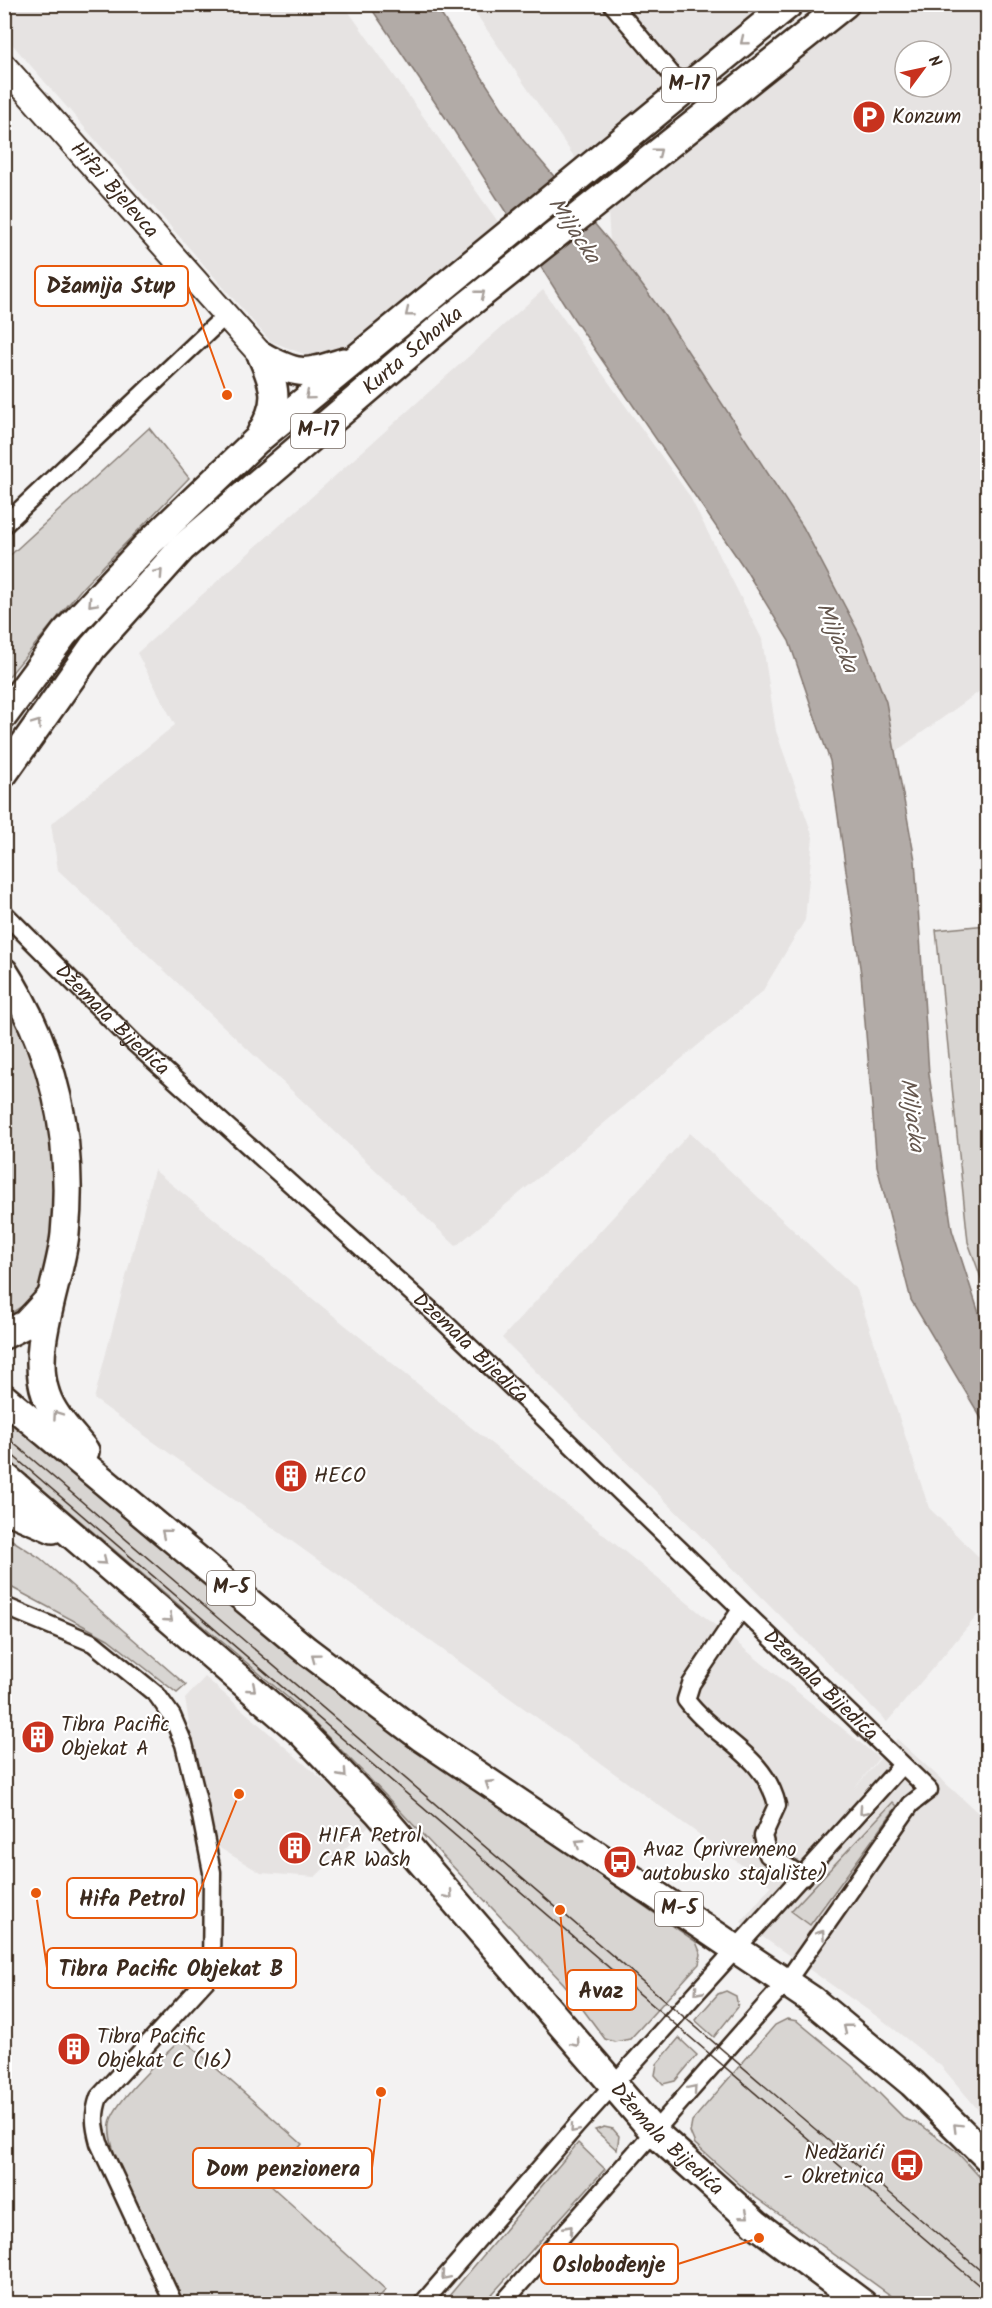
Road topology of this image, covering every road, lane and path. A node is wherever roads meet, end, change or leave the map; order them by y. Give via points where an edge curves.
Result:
1 (612, 4) edge
2 (789, 4) edge
3 (845, 4) edge
4 (4, 66) edge
5 (684, 89) junction
6 (226, 314) junction
7 (262, 356) junction
8 (354, 359) junction
9 (257, 440) junction
10 (4, 525) edge
11 (4, 715) edge
12 (4, 773) edge
13 (4, 913) edge
14 (4, 972) edge
15 (50, 1298) junction
16 (4, 1335) edge
17 (4, 1398) edge
18 (4, 1476) edge
19 (102, 1481) junction
20 (4, 1508) edge
21 (76, 1537) junction
22 (4, 1606) edge
23 (740, 1611) junction
24 (901, 1766) junction
25 (804, 1877) junction
26 (737, 1948) junction
27 (788, 1981) junction
28 (613, 2086) junction
29 (655, 2133) junction
30 (987, 2158) edge
31 (174, 2304) edge
32 (422, 2304) edge
33 (502, 2304) edge
34 (862, 2304) edge

1 - 5 street
2 -> 5 main road, Kurta Schorka / M-17
12 -> 3 main road, Kurta Schorka / M-17 via 93,646 182,548 372,384
4 - 6 main road, Hifzi Bjelevca
5 -> 8 main road, Kurta Schorka / M-17
6 - 7 main road, Hifzi Bjelevca
6 - 10 street
7 - 8 main road via 290,372 314,371
7 - 9 main road via 272,379 275,404
8 -> 9 main road, Kurta Schorka / M-17
9 -> 11 main road, Kurta Schorka / M-17 via 146,546 72,625
13 - 23 street, Džemala Bijedića via 133,1042 444,1322
14 - 15 main road via 20,997 46,1057 65,1133 65,1234
15 - 16 main road via 26,1324
19 -> 15 main road via 45,1394 42,1352
17 - 19 main road, M-5
18 - 21 main road, Džemala Bijedića
26 -> 19 main road, M-5 via 421,1737 306,1650
20 - 21 main road
21 -> 28 main road, Džemala Bijedića via 332,1762
22 - 31 street via 93,1643 157,1695 172,1716 184,1744 201,1812 212,1872 211,1975 99,2097 93,2125
23 - 24 street, Džemala Bijedića
23 - 25 street via 691,1684 686,1700 755,1762 769,1780 777,1805 763,1836 768,1855
24 -> 25 street
27 -> 24 street, Džemala Bijedića via 911,1804 929,1790
25 - 26 street
26 - 27 main road, M-5
26 -> 28 street
29 -> 27 street
30 -> 27 main road, M-5 via 912,2083
28 - 29 main road, Džemala Bijedića
28 -> 32 street
33 -> 29 street
29 -> 34 main road, Džemala Bijedića via 756,2224

